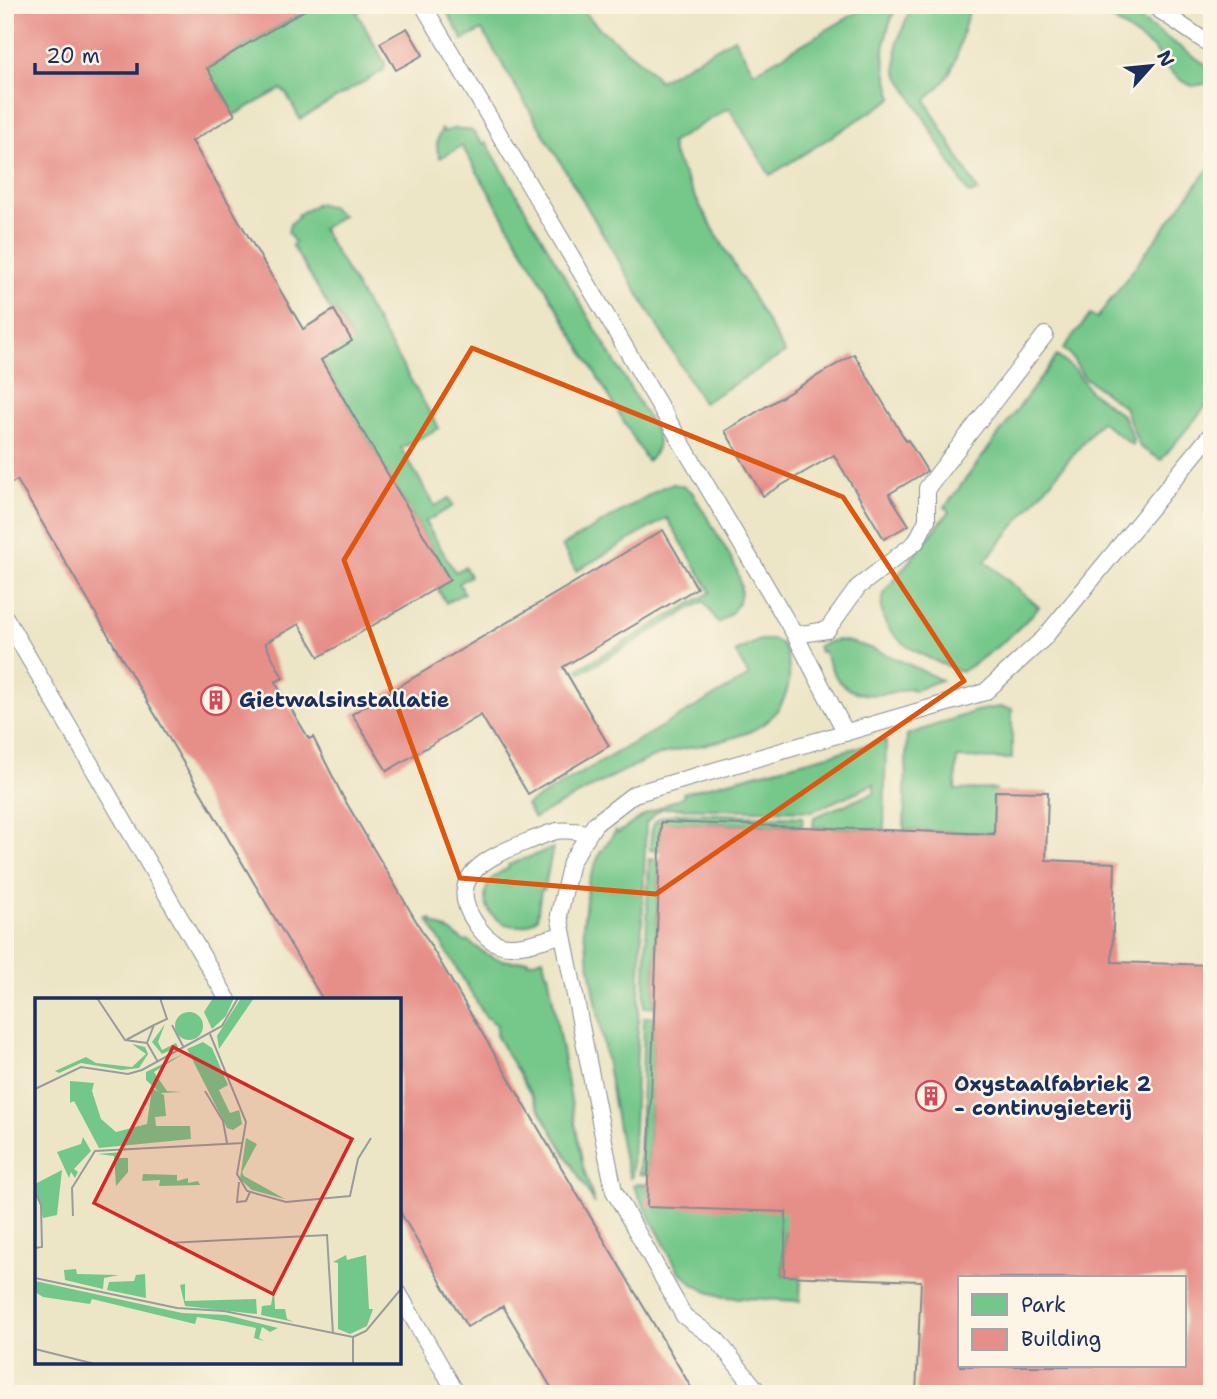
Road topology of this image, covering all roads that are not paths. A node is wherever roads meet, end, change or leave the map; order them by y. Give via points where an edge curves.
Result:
1 (423, 5) edge
2 (1152, 5) edge
3 (1212, 46) edge
4 (1045, 335) dead end
5 (1212, 433) edge
6 (5, 617) edge
7 (795, 635) junction
8 (846, 733) junction
9 (589, 833) junction
10 (563, 934) junction
11 (227, 998) edge
12 (401, 1297) edge
13 (457, 1394) edge
14 (760, 1394) edge

1 - 7 lane
2 - 3 lane
4 - 7 lane via 927,488 927,520 916,542 858,587 827,631
5 - 8 lane via 1044,638 985,692
6 - 11 lane
7 - 8 lane
8 - 9 lane via 634,794
9 - 10 lane via 570,862 559,915
9 - 10 lane via 558,830 496,854 478,866 463,888 470,916 493,943 511,947
10 - 14 lane via 614,1191 684,1316 717,1340
12 - 13 lane

